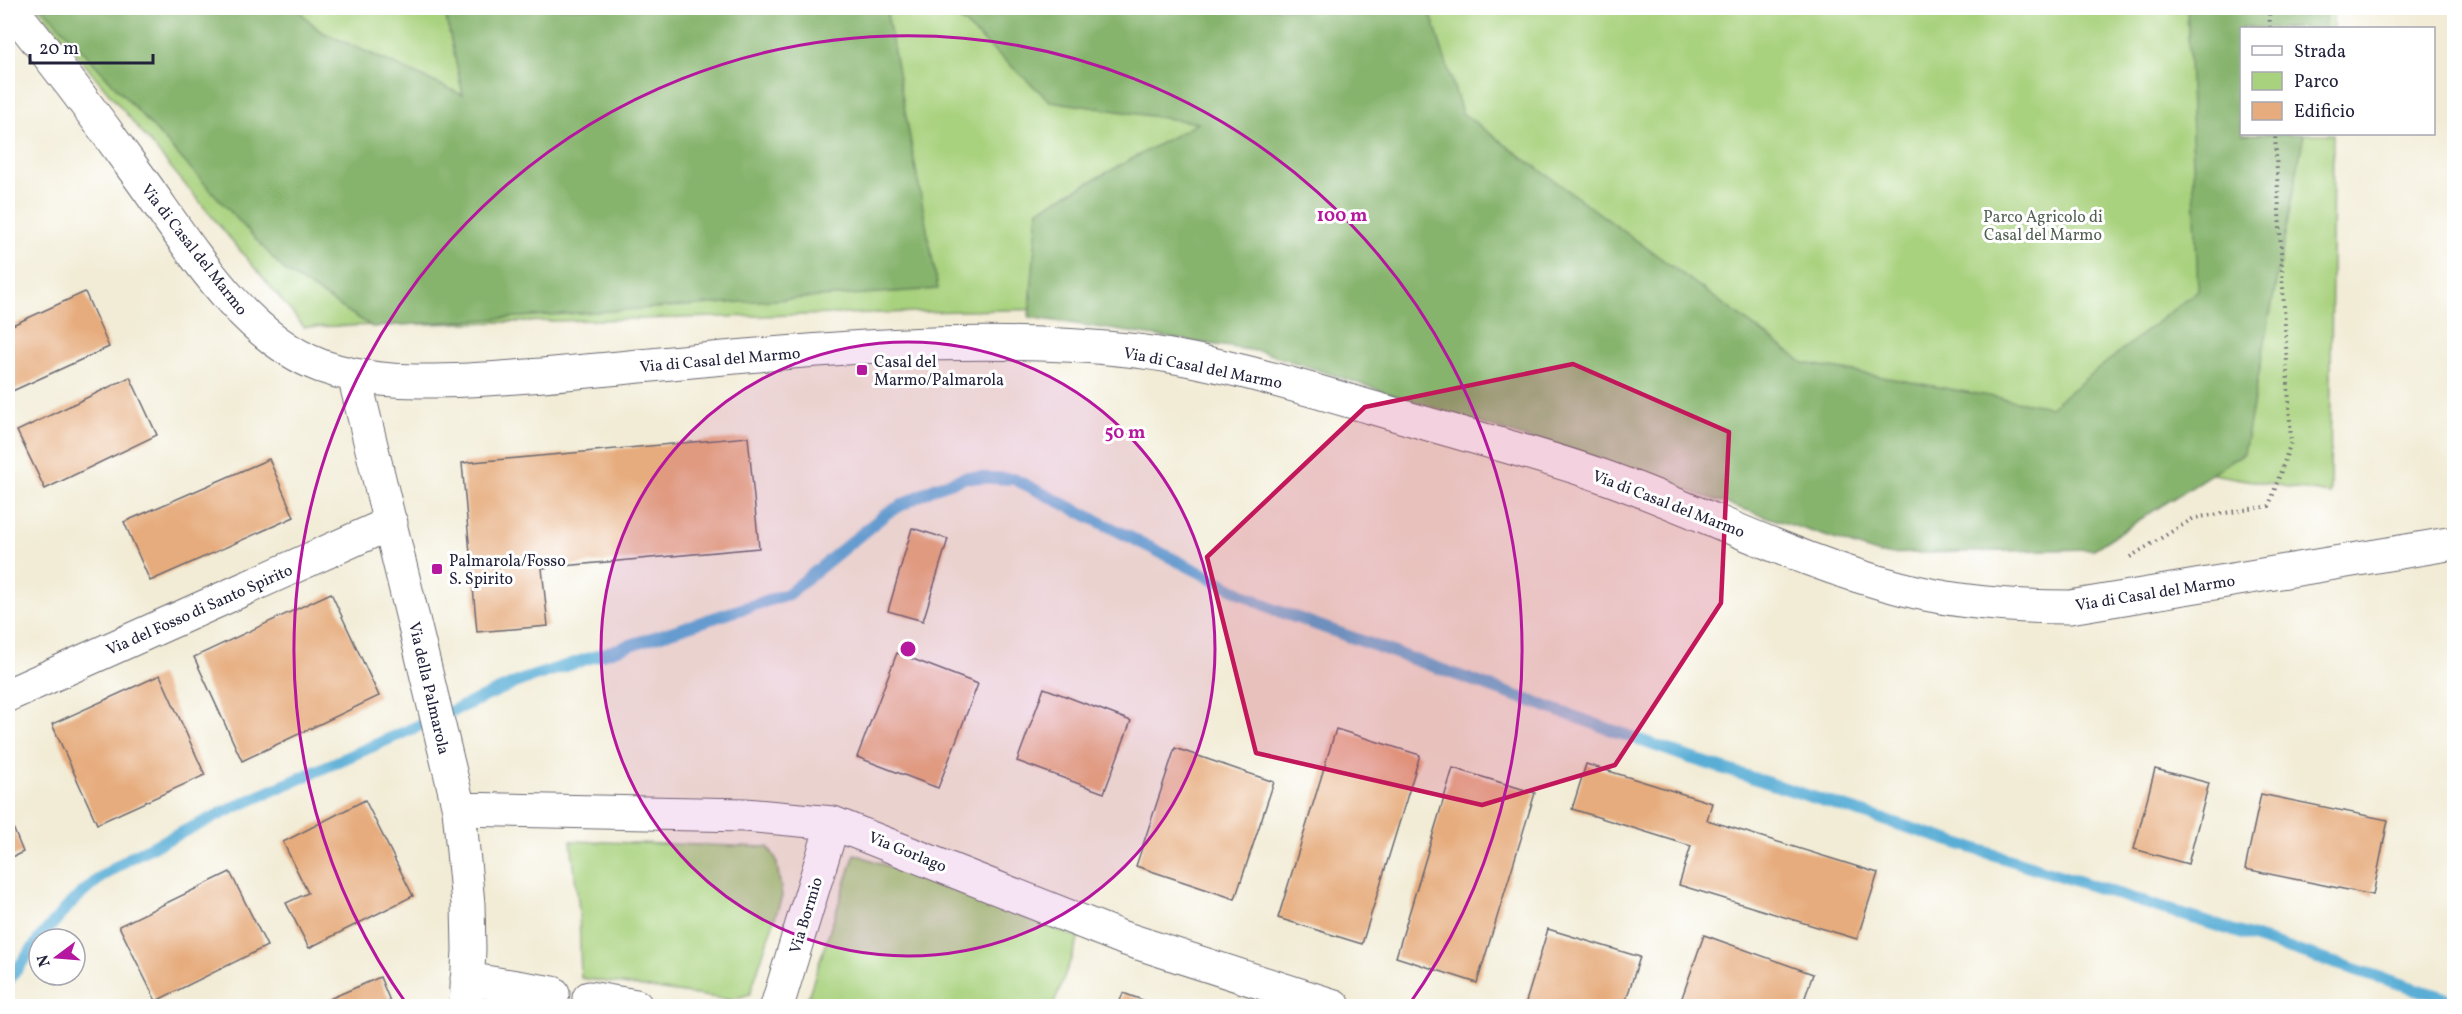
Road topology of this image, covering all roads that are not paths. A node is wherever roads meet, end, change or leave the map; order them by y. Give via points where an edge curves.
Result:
1 (11, 8) edge
2 (354, 375) junction
3 (391, 523) junction
4 (2454, 543) edge
5 (8, 695) edge
6 (459, 809) junction
7 (833, 823) junction
8 (466, 993) edge
9 (553, 993) dead end
10 (588, 998) dead end
11 (636, 1006) edge
12 (777, 1006) edge
13 (1334, 1006) edge

1 - 2 main road, Via di Casal del Marmo via 245,315 268,337 297,355
2 - 3 main road, Via della Palmarola
2 - 4 main road, Via di Casal del Marmo via 399,380 502,378 911,345 1012,344 1132,351 1274,379 1600,475 1843,571 1902,589 2016,607 2070,607
3 - 5 main road, Via del Fosso di Santo Spirito
3 - 6 main road, Via della Palmarola
6 - 7 main road, Via Gorlago via 745,815
6 - 8 main road, Via della Palmarola via 468,904
7 - 12 main road, Via Bormio
7 - 13 main road, Via Gorlago via 1123,938
8 - 9 main road
10 - 11 main road

